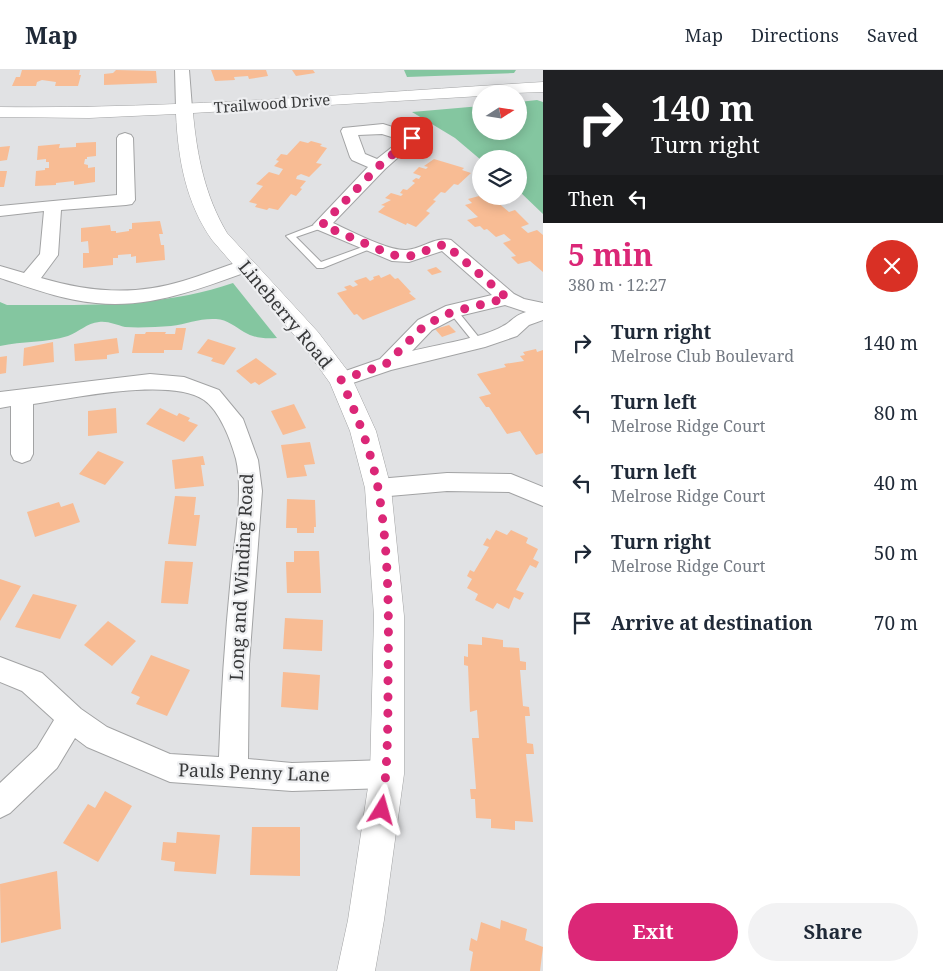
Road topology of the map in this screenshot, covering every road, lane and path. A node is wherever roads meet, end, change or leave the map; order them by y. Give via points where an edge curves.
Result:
1 (182, 70) edge
2 (543, 87) edge
3 (184, 108) junction
4 (0, 112) edge
5 (125, 138) dead end
6 (379, 166) dead end
7 (53, 205) junction
8 (0, 211) edge
9 (322, 225) junction
10 (371, 247) junction
11 (245, 266) junction
12 (0, 272) edge
13 (29, 280) junction
14 (507, 298) junction
15 (543, 309) edge
16 (452, 312) junction
17 (543, 313) edge
18 (474, 337) junction
19 (386, 364) junction
20 (341, 380) junction
21 (11, 399) edge
22 (22, 454) dead end
23 (378, 488) junction
24 (543, 497) edge
25 (0, 669) edge
26 (71, 718) junction
27 (233, 774) junction
28 (387, 774) junction
29 (0, 803) edge
30 (356, 971) edge

1 - 3 street
2 - 3 street, Trailwood Drive
3 - 4 street, Trailwood Drive via 89,113
3 - 11 street, Lineberry Road via 189,158 197,194 208,220
5 - 7 street via 126,200
6 - 9 street
7 - 8 street
7 - 13 street via 49,255
9 - 10 street
9 - 10 lane via 290,236 320,266
10 - 14 street via 392,255 410,256 445,244
11 - 13 street via 173,291 130,298 97,297
11 - 20 street, Lineberry Road via 310,338
12 - 13 street
14 - 15 street
14 - 16 street
16 - 18 lane
16 - 19 street via 425,325
17 - 18 street via 522,320 510,331
18 - 19 street via 451,350
19 - 20 street
20 - 23 street, Lineberry Road via 363,431
21 - 22 street
21 - 27 street, Long and Winding Road via 150,381 184,384 212,394 232,420 247,460 250,491 236,664
23 - 24 street via 447,482 511,483
23 - 28 street, Lineberry Road via 389,616
25 - 26 street, Pauls Penny Lane via 32,682
26 - 27 street, Pauls Penny Lane via 97,737 170,768
26 - 29 street via 47,758
27 - 28 street, Pauls Penny Lane via 292,777
28 - 30 street, Lineberry Road

